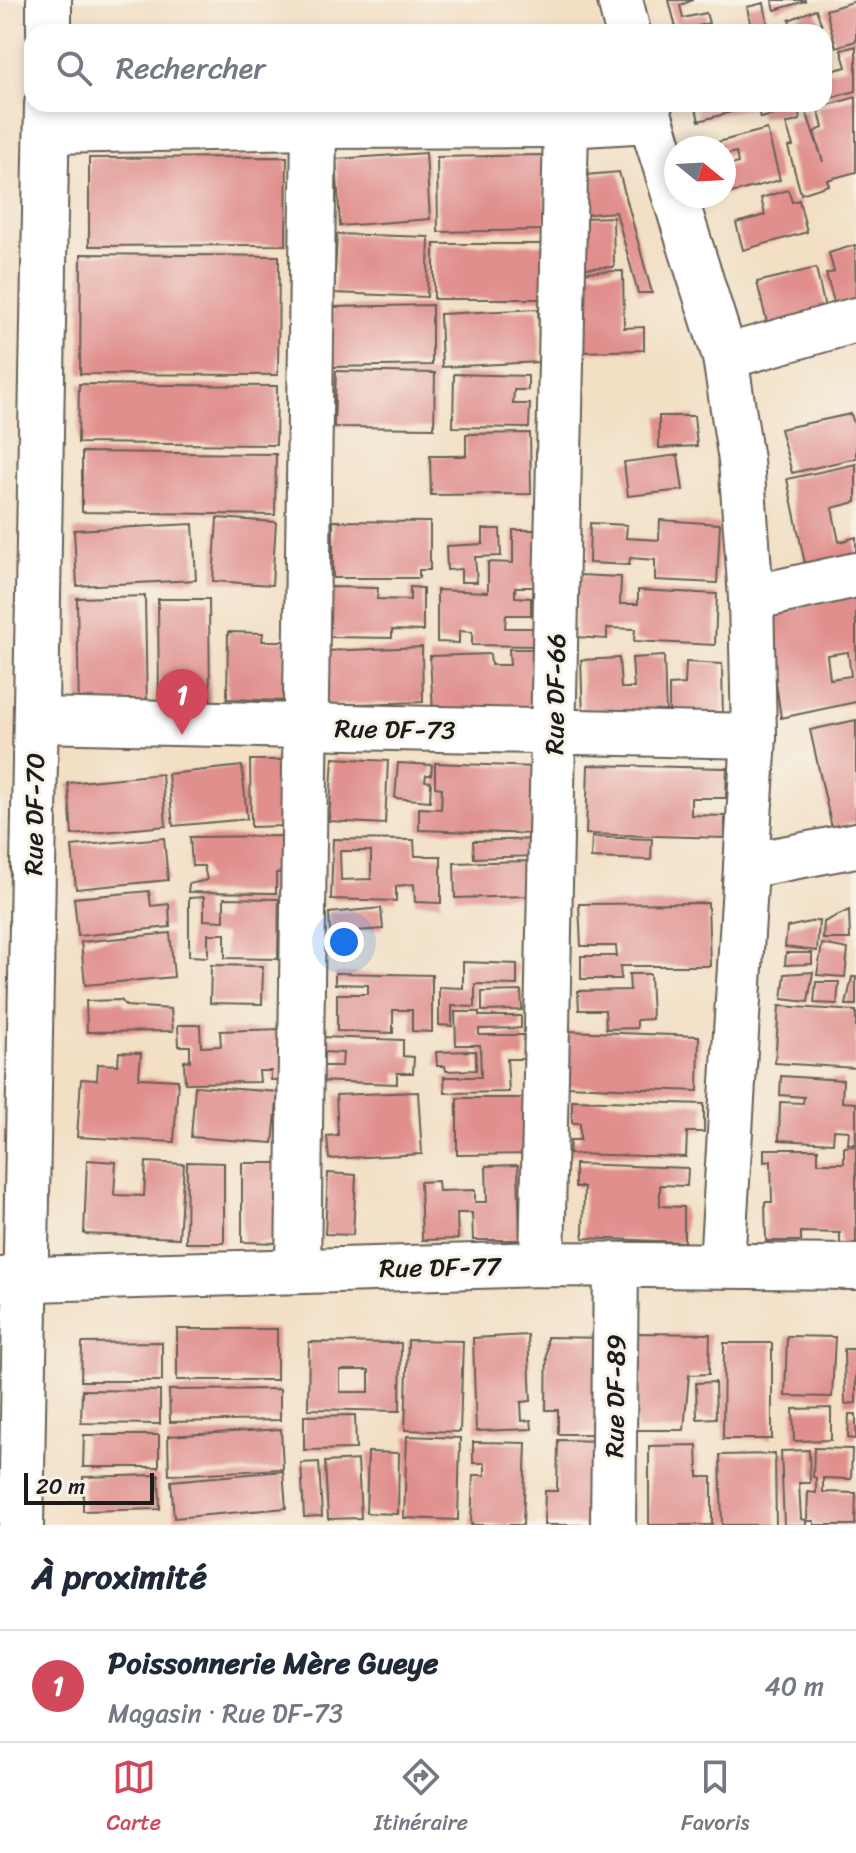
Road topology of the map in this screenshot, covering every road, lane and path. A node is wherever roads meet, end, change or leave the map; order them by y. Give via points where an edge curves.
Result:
1 (49, 0) edge
2 (620, 0) edge
3 (49, 24) edge
4 (626, 24) edge
5 (648, 112) edge
6 (47, 118) edge
7 (566, 125) junction
8 (314, 126) junction
9 (856, 320) edge
10 (725, 357) junction
11 (856, 575) edge
12 (751, 598) junction
13 (36, 720) junction
14 (307, 728) junction
15 (554, 732) junction
16 (754, 736) junction
17 (856, 845) edge
18 (746, 866) junction
19 (542, 1264) junction
20 (722, 1264) junction
21 (616, 1266) junction
22 (856, 1267) edge
23 (298, 1270) junction
24 (12, 1279) edge
25 (21, 1525) edge
26 (613, 1525) edge

1 - 3 street
2 - 4 street
5 - 7 street
5 - 10 street
6 - 8 street
6 - 13 street, Rue DF-70
7 - 8 street
7 - 15 street, Rue DF-66
8 - 14 street
9 - 10 street
10 - 12 street via 741,460
11 - 12 street
12 - 16 street
13 - 14 street, Rue DF-73
13 - 24 street, Rue DF-70
14 - 15 street, Rue DF-73
14 - 23 street
15 - 16 street, Rue DF-73
15 - 19 street, Rue DF-66
16 - 18 street
17 - 18 street
18 - 20 street
19 - 21 street, Rue DF-77
19 - 23 street, Rue DF-77
20 - 21 street, Rue DF-77
20 - 22 street, Rue DF-77
21 - 26 street, Rue DF-89
23 - 24 street, Rue DF-77
24 - 25 street, Rue DF-70

